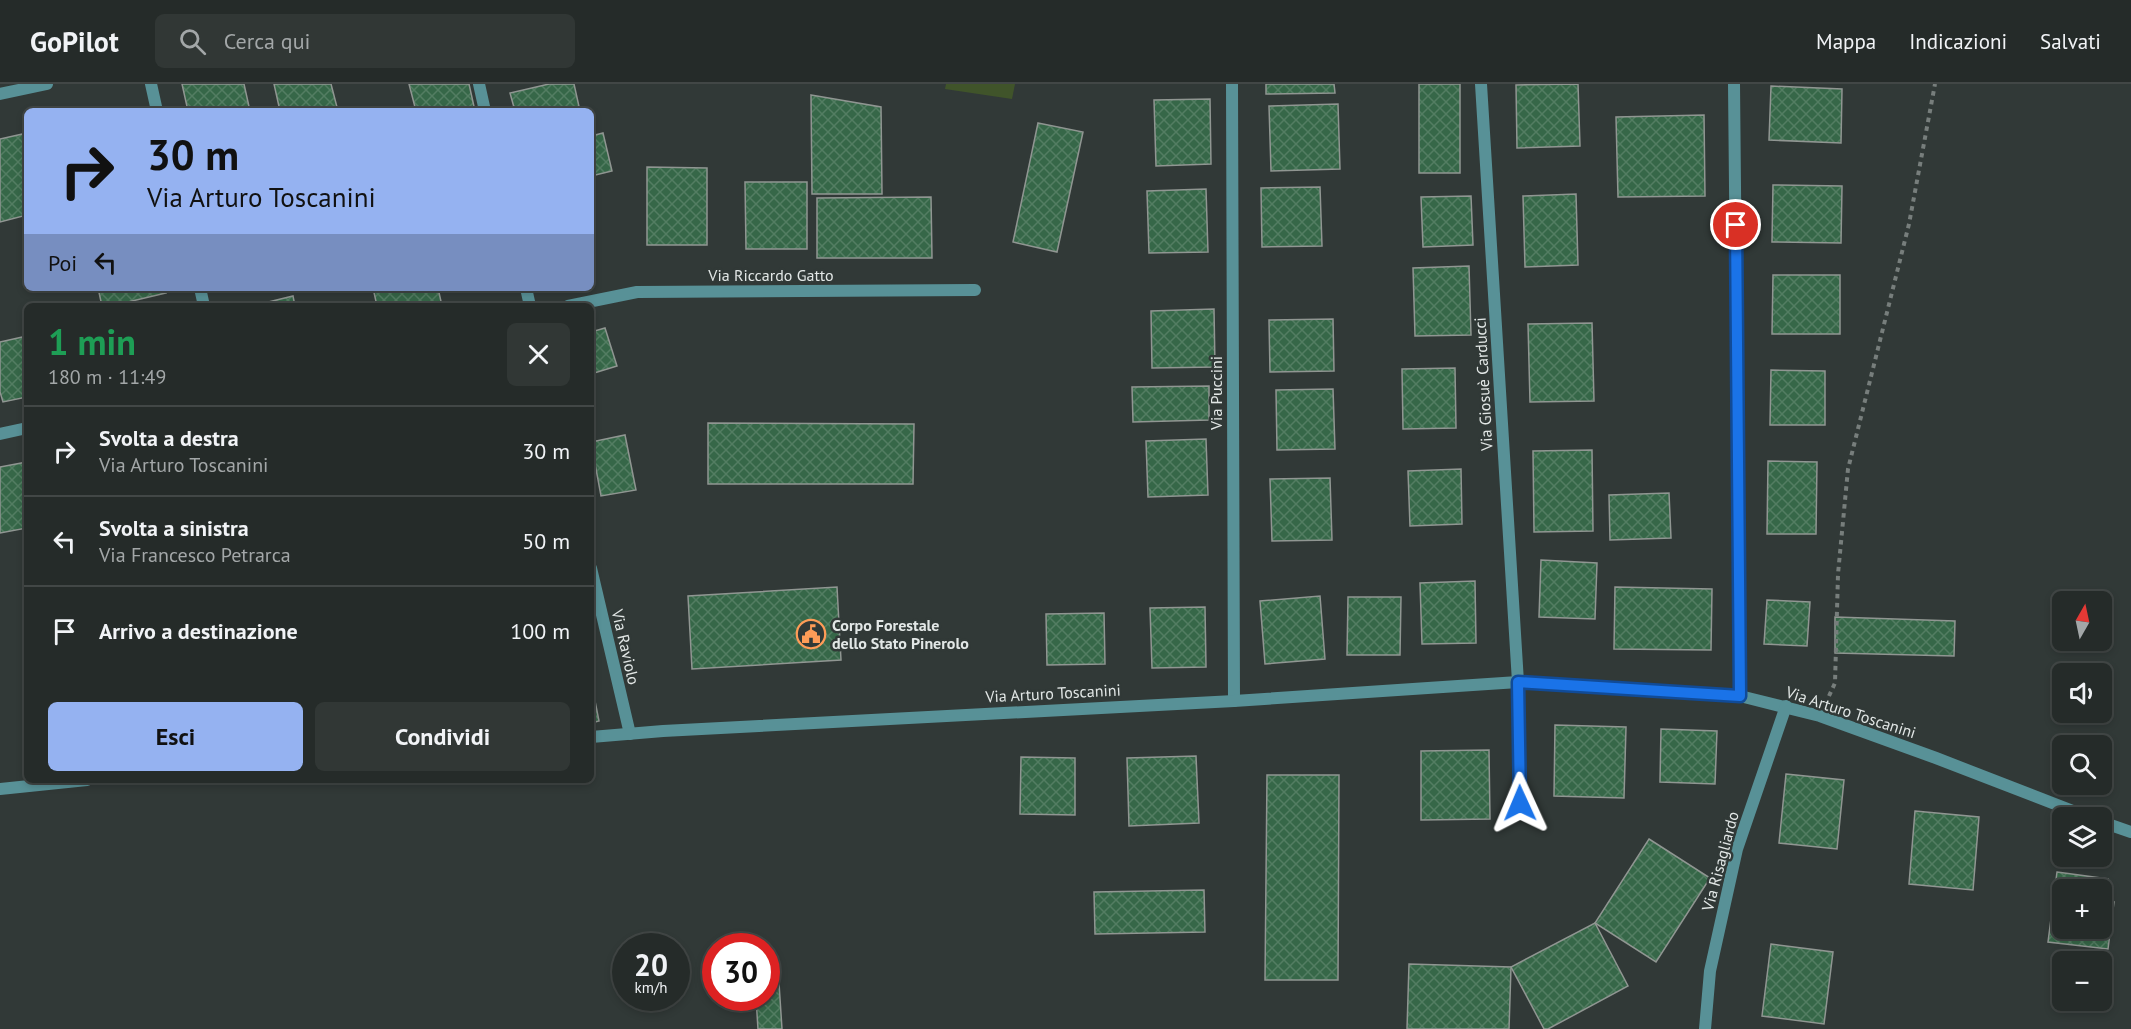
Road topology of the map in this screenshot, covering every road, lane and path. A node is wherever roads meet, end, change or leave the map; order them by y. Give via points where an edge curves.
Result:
1 (47, 84) edge
2 (151, 84) edge
3 (479, 84) edge
4 (1232, 84) edge
5 (1481, 84) edge
6 (1734, 84) edge
7 (1935, 84) edge
8 (0, 94) edge
9 (156, 108) edge
10 (484, 108) edge
11 (975, 290) dead end
12 (583, 303) edge
13 (24, 429) edge
14 (0, 434) edge
15 (594, 581) edge
16 (1518, 682) junction
17 (1740, 696) junction
18 (1234, 701) junction
19 (1786, 706) junction
20 (1820, 716) junction
21 (630, 734) junction
22 (594, 737) edge
23 (58, 783) edge
24 (0, 789) edge
25 (1520, 803) dead end
26 (2063, 807) edge
27 (2112, 825) edge
28 (2131, 832) edge
29 (1705, 1029) edge

1 - 8 street
2 - 9 street
3 - 10 street
4 - 18 street, Via Puccini
5 - 16 street, Via Giosuè Carducci
6 - 17 street
7 - 20 path via 1909,224 1848,469 1838,574 1835,683
11 - 12 street, Via Riccardo Gatto via 637,292
13 - 14 street
15 - 21 street, Via Raviolo
16 - 17 street, Via Arturo Toscanini
16 - 18 street, Via Arturo Toscanini
16 - 25 street
17 - 19 street, Via Arturo Toscanini
18 - 21 street, Via Arturo Toscanini
19 - 20 street, Via Arturo Toscanini
19 - 29 street, Via Risagliardo via 1737,849 1710,971
20 - 26 street, Via Arturo Toscanini
21 - 22 street, Via Arturo Toscanini
23 - 24 street
27 - 28 street

